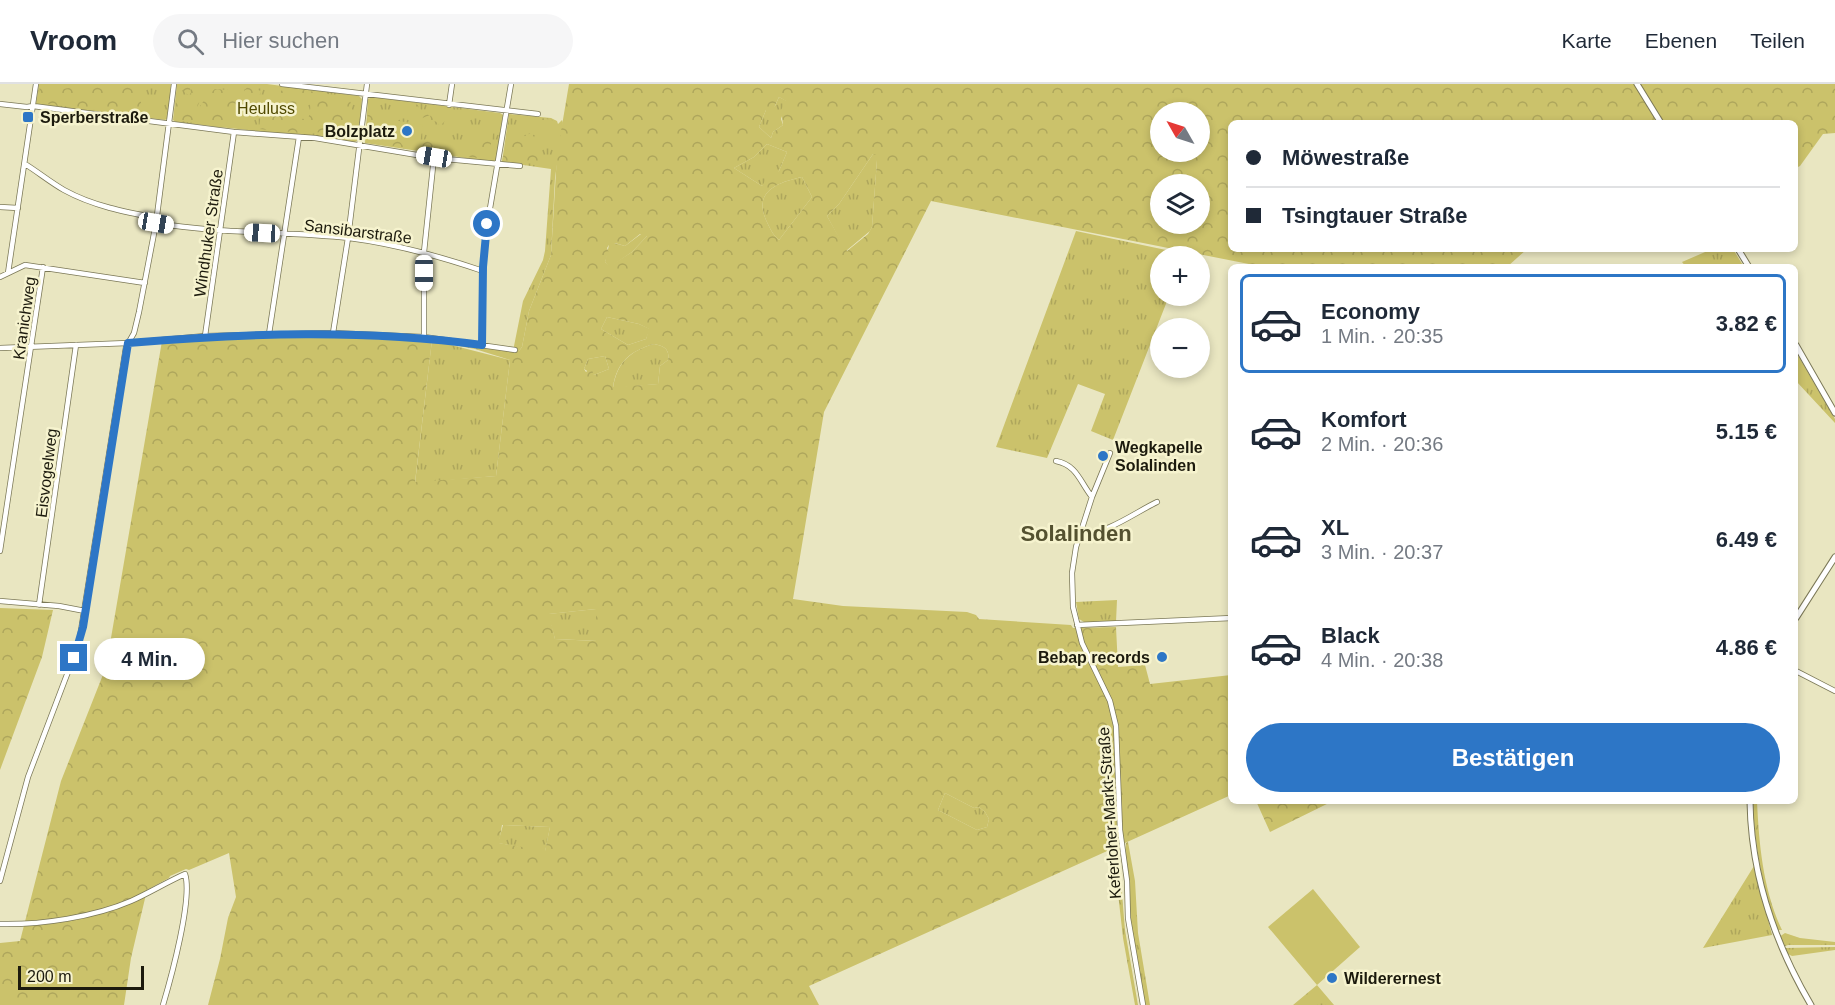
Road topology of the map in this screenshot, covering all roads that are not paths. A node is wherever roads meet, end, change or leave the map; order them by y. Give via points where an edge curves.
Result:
1 (36, 84) edge
2 (174, 84) edge
3 (282, 84) edge
4 (367, 84) edge
5 (452, 84) edge
6 (511, 84) edge
7 (1637, 84) edge
8 (366, 94) junction
9 (0, 104) edge
10 (449, 105) junction
11 (33, 106) junction
12 (507, 112) junction
13 (538, 114) dead end
14 (1659, 120) edge
15 (170, 123) junction
16 (234, 132) junction
17 (299, 137) junction
18 (360, 146) junction
19 (434, 157) junction
20 (25, 164) junction
21 (497, 164) junction
22 (520, 166) dead end
23 (0, 207) edge
24 (18, 208) junction
25 (157, 220) junction
26 (221, 232) junction
27 (286, 234) junction
28 (348, 238) junction
29 (424, 252) junction
30 (43, 267) junction
31 (483, 271) junction
32 (8, 273) junction
33 (0, 277) edge
34 (145, 283) junction
35 (333, 333) junction
36 (269, 334) junction
37 (205, 336) junction
38 (424, 337) junction
39 (128, 343) junction
40 (76, 345) junction
41 (482, 345) junction
42 (32, 347) junction
43 (0, 348) edge
44 (1798, 348) edge
45 (515, 350) dead end
46 (1835, 413) edge
47 (1110, 453) dead end
48 (1056, 461) dead end
49 (1092, 497) junction
50 (1156, 502) dead end
51 (1081, 533) junction
52 (0, 551) edge
53 (1835, 557) edge
54 (0, 601) edge
55 (39, 605) junction
56 (85, 611) junction
57 (1798, 615) edge
58 (1228, 618) edge
59 (1077, 626) junction
60 (1798, 672) edge
61 (1835, 691) edge
62 (1750, 804) edge
63 (0, 881) edge
64 (0, 924) edge
65 (163, 1005) edge
66 (1143, 1005) edge
67 (1811, 1005) edge

1 - 11 street
2 - 15 street
3 - 8 street
4 - 8 street
5 - 10 street
6 - 12 street
7 - 14 main road
8 - 10 street
8 - 18 street
9 - 11 street
10 - 12 street
11 - 15 street
11 - 20 street
12 - 13 street
12 - 21 street
15 - 16 street
15 - 25 street
16 - 17 street
16 - 26 street, Windhuker Straße
17 - 18 street
17 - 27 street
18 - 19 street
18 - 28 street
19 - 21 street
19 - 29 street
20 - 24 street
20 - 25 street, Sansibarstraße via 84,200
21 - 22 street
21 - 31 street
23 - 24 street
24 - 32 street
25 - 26 street, Sansibarstraße
25 - 34 street
26 - 27 street, Sansibarstraße
26 - 37 street, Windhuker Straße
27 - 28 street, Sansibarstraße
27 - 36 street
28 - 29 street, Sansibarstraße
28 - 35 street
29 - 31 street, Sansibarstraße
29 - 38 street
30 - 32 street via 25,265
30 - 34 street
30 - 42 street, Kranichweg
31 - 41 street
32 - 33 street
34 - 39 street via 134,333
35 - 36 street
35 - 38 street
36 - 37 street
37 - 39 street
38 - 41 street
39 - 40 street
39 - 56 street
40 - 42 street
40 - 55 street, Eisvogelweg
41 - 45 street
42 - 43 street
42 - 52 street, Kranichweg
44 - 46 main road
47 - 49 street, Keferloher-Markt-Straße
48 - 49 street via 1074,469
49 - 51 street, Keferloher-Markt-Straße
50 - 51 street via 1102,531
51 - 59 street, Keferloher-Markt-Straße via 1072,573
53 - 57 main road
54 - 55 street
55 - 56 street
56 - 63 street via 79,643 28,777
58 - 59 street
59 - 66 street, Keferloher-Markt-Straße via 1110,701 1116,726 1128,918
60 - 61 street
62 - 67 main road via 1755,855 1768,914
64 - 65 street via 41,922 108,909 185,874 183,914

